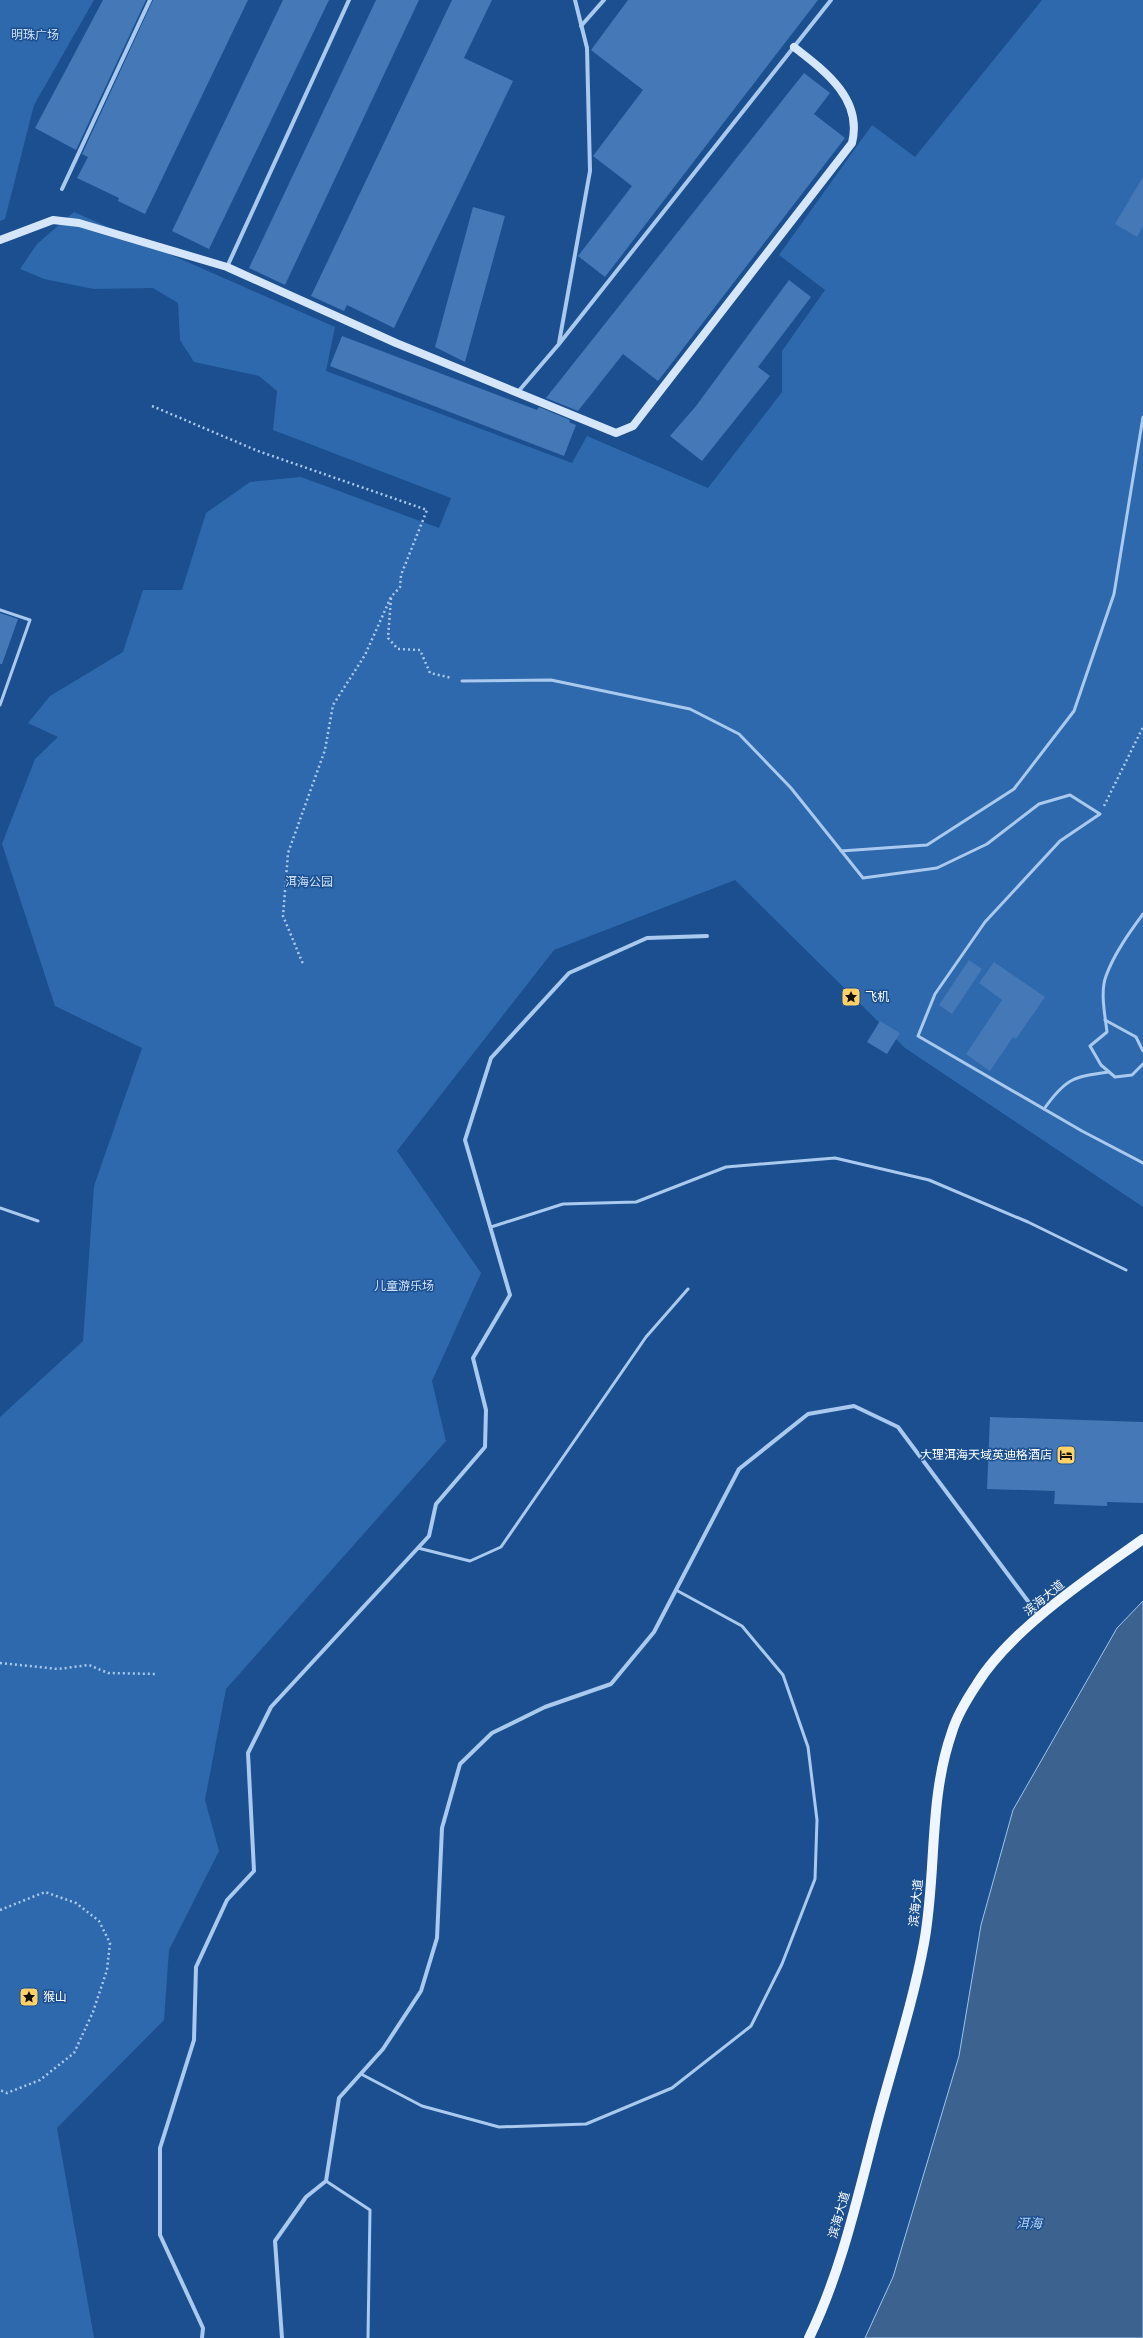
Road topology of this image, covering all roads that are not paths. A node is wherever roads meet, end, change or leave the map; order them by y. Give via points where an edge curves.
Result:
1 (150, 0) edge
2 (349, 0) edge
3 (575, 0) edge
4 (604, 0) edge
5 (831, 0) edge
6 (581, 26) junction
7 (794, 47) junction
8 (62, 189) dead end
9 (0, 240) edge
10 (227, 267) junction
11 (559, 344) junction
12 (517, 393) junction
13 (1143, 417) edge
14 (0, 610) edge
15 (462, 681) road end
16 (0, 704) edge
17 (841, 851) junction
18 (1143, 914) edge
19 (707, 936) dead end
20 (1105, 1020) junction
21 (1143, 1051) edge
22 (1143, 1064) edge
23 (1109, 1072) junction
24 (1044, 1109) junction
25 (1143, 1163) edge
26 (0, 1208) edge
27 (38, 1220) dead end
28 (491, 1227) junction
29 (1126, 1270) dead end
30 (688, 1289) dead end
31 (1143, 1539) edge
32 (418, 1548) junction
33 (675, 1590) junction
34 (1040, 1616) junction
35 (361, 2074) junction
36 (326, 2181) junction
37 (202, 2338) edge
38 (282, 2338) edge
39 (368, 2338) edge
40 (809, 2338) edge

1 - 8 street
2 - 10 street
3 - 6 street
4 - 6 street
5 - 7 street
6 - 11 street via 587,48 590,171
7 - 11 street
7 - 12 street via 820,67 843,92 852,108 852,143 633,426 616,433
9 - 10 street via 53,220 79,223
10 - 12 street via 396,343
11 - 12 street
13 - 17 lane via 1114,594 1074,711 1014,789 927,845
14 - 16 lane via 30,620
15 - 17 lane via 551,680 690,710 739,734 791,788
17 - 24 lane via 863,878 937,868 987,844 1039,804 1070,795 1100,814 1060,841 985,922 936,994 918,1036
18 - 20 lane via 1128,935 1106,977
19 - 28 street via 647,938 569,973 491,1058 465,1140
20 - 21 lane via 1136,1037
20 - 23 lane via 1107,1032 1090,1046 1101,1065
22 - 23 lane via 1132,1075 1115,1077
23 - 24 lane via 1079,1076 1058,1088
24 - 25 lane
26 - 27 lane
28 - 29 lane via 563,1204 636,1202 726,1166 835,1158 929,1180 1028,1222
28 - 32 street via 510,1295 473,1358 486,1410 485,1447 436,1504 429,1536
30 - 32 lane via 646,1337 501,1547 470,1561
31 - 34 main road, 滨海大道
32 - 37 street via 271,1707 248,1753 254,1871 228,1900 196,1967 194,2040 160,2148 160,2235 203,2328
33 - 34 street via 739,1469 808,1414 854,1406 898,1427
33 - 35 street via 654,1632 611,1684 545,1707 492,1733 460,1764 442,1828 436,1938 421,1991 383,2050
33 - 35 lane via 742,1626 783,1675 808,1747 817,1820 815,1879 782,1964 751,2026 672,2088 586,2124 499,2127 422,2106
34 - 40 main road, 滨海大道 via 992,1663 978,1682 952,1731 935,1806 929,1910 917,1974 846,2238
35 - 36 street via 339,2098
36 - 38 street via 306,2197 275,2241
36 - 39 lane via 370,2210

